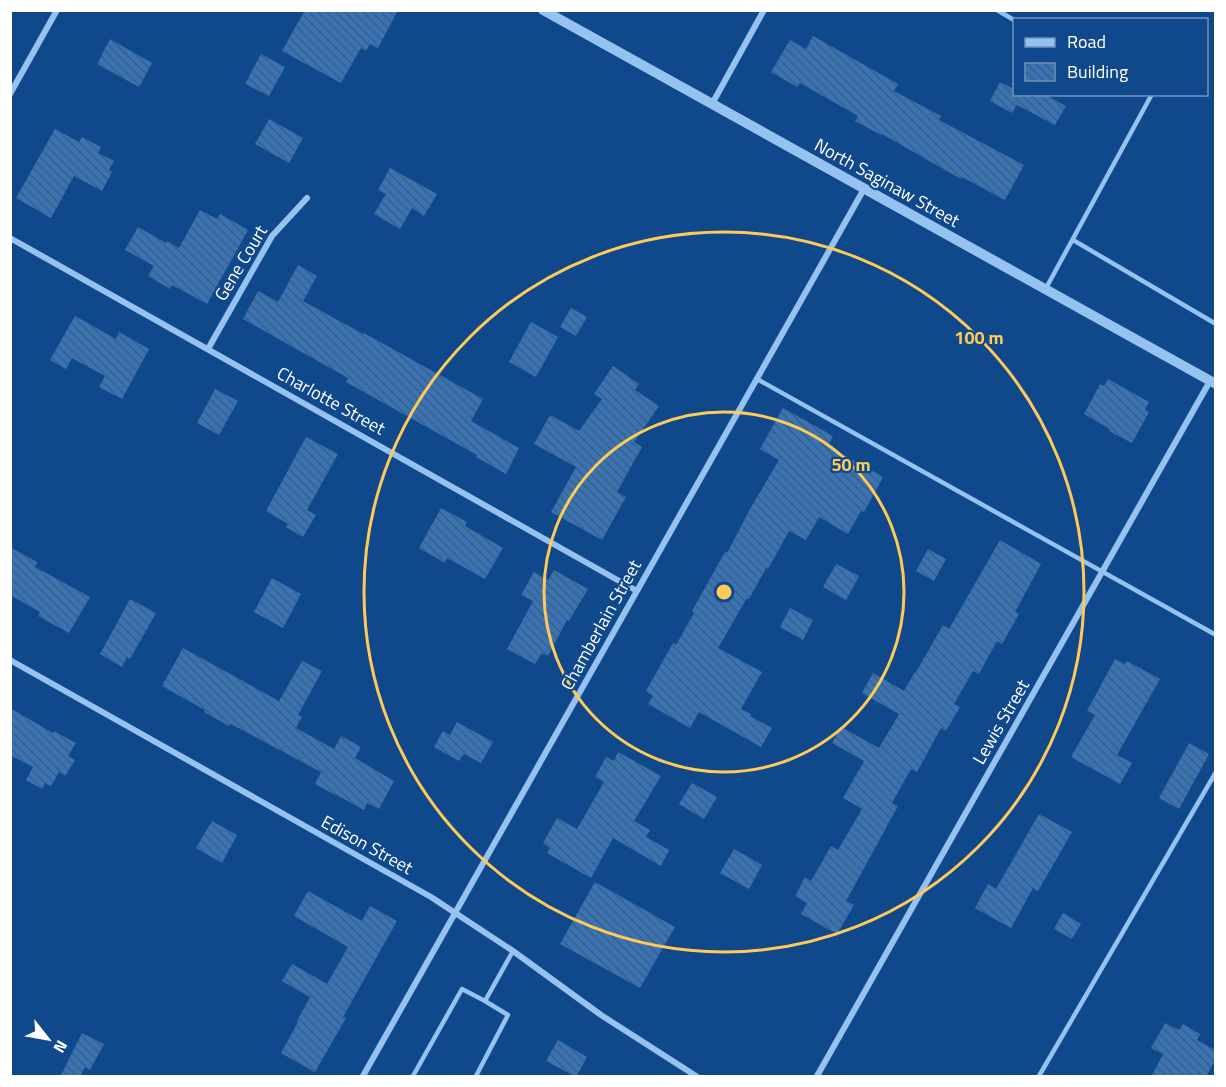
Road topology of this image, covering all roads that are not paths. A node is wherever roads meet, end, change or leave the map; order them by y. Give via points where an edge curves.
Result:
1 (57, 10) edge
2 (543, 10) edge
3 (764, 10) edge
4 (997, 10) edge
5 (1013, 19) edge
6 (10, 94) edge
7 (1151, 96) edge
8 (712, 104) junction
9 (864, 189) junction
10 (307, 198) dead end
11 (10, 238) edge
12 (1073, 240) junction
13 (1046, 290) junction
14 (1215, 324) edge
15 (208, 349) junction
16 (757, 379) junction
17 (1213, 383) edge
18 (1103, 572) junction
19 (637, 591) junction
20 (1215, 635) edge
21 (10, 660) edge
22 (1215, 772) edge
23 (455, 913) junction
24 (513, 951) junction
25 (485, 1001) junction
26 (363, 1077) edge
27 (413, 1077) edge
28 (476, 1077) edge
29 (696, 1077) edge
30 (817, 1077) edge
31 (1039, 1077) edge

1 - 6 street
2 - 8 street, North Saginaw Street
3 - 8 street
4 - 5 lane
7 - 12 lane
8 - 9 street, North Saginaw Street
9 - 13 street, North Saginaw Street
9 - 16 street, Chamberlain Street
10 - 15 street, Gene Court via 272,236
11 - 15 street, Charlotte Street
12 - 13 lane
12 - 14 lane
13 - 17 street, North Saginaw Street
15 - 19 street, Charlotte Street
16 - 18 lane
16 - 19 street, Chamberlain Street
17 - 18 street, Lewis Street
18 - 20 lane
18 - 30 street, Lewis Street
19 - 23 street, Chamberlain Street
21 - 23 street, Edison Street
22 - 31 lane
23 - 24 street, Edison Street
23 - 26 street, Chamberlain Street
24 - 25 lane
24 - 29 street, Edison Street
25 - 27 lane via 462,989
25 - 28 lane via 508,1015

